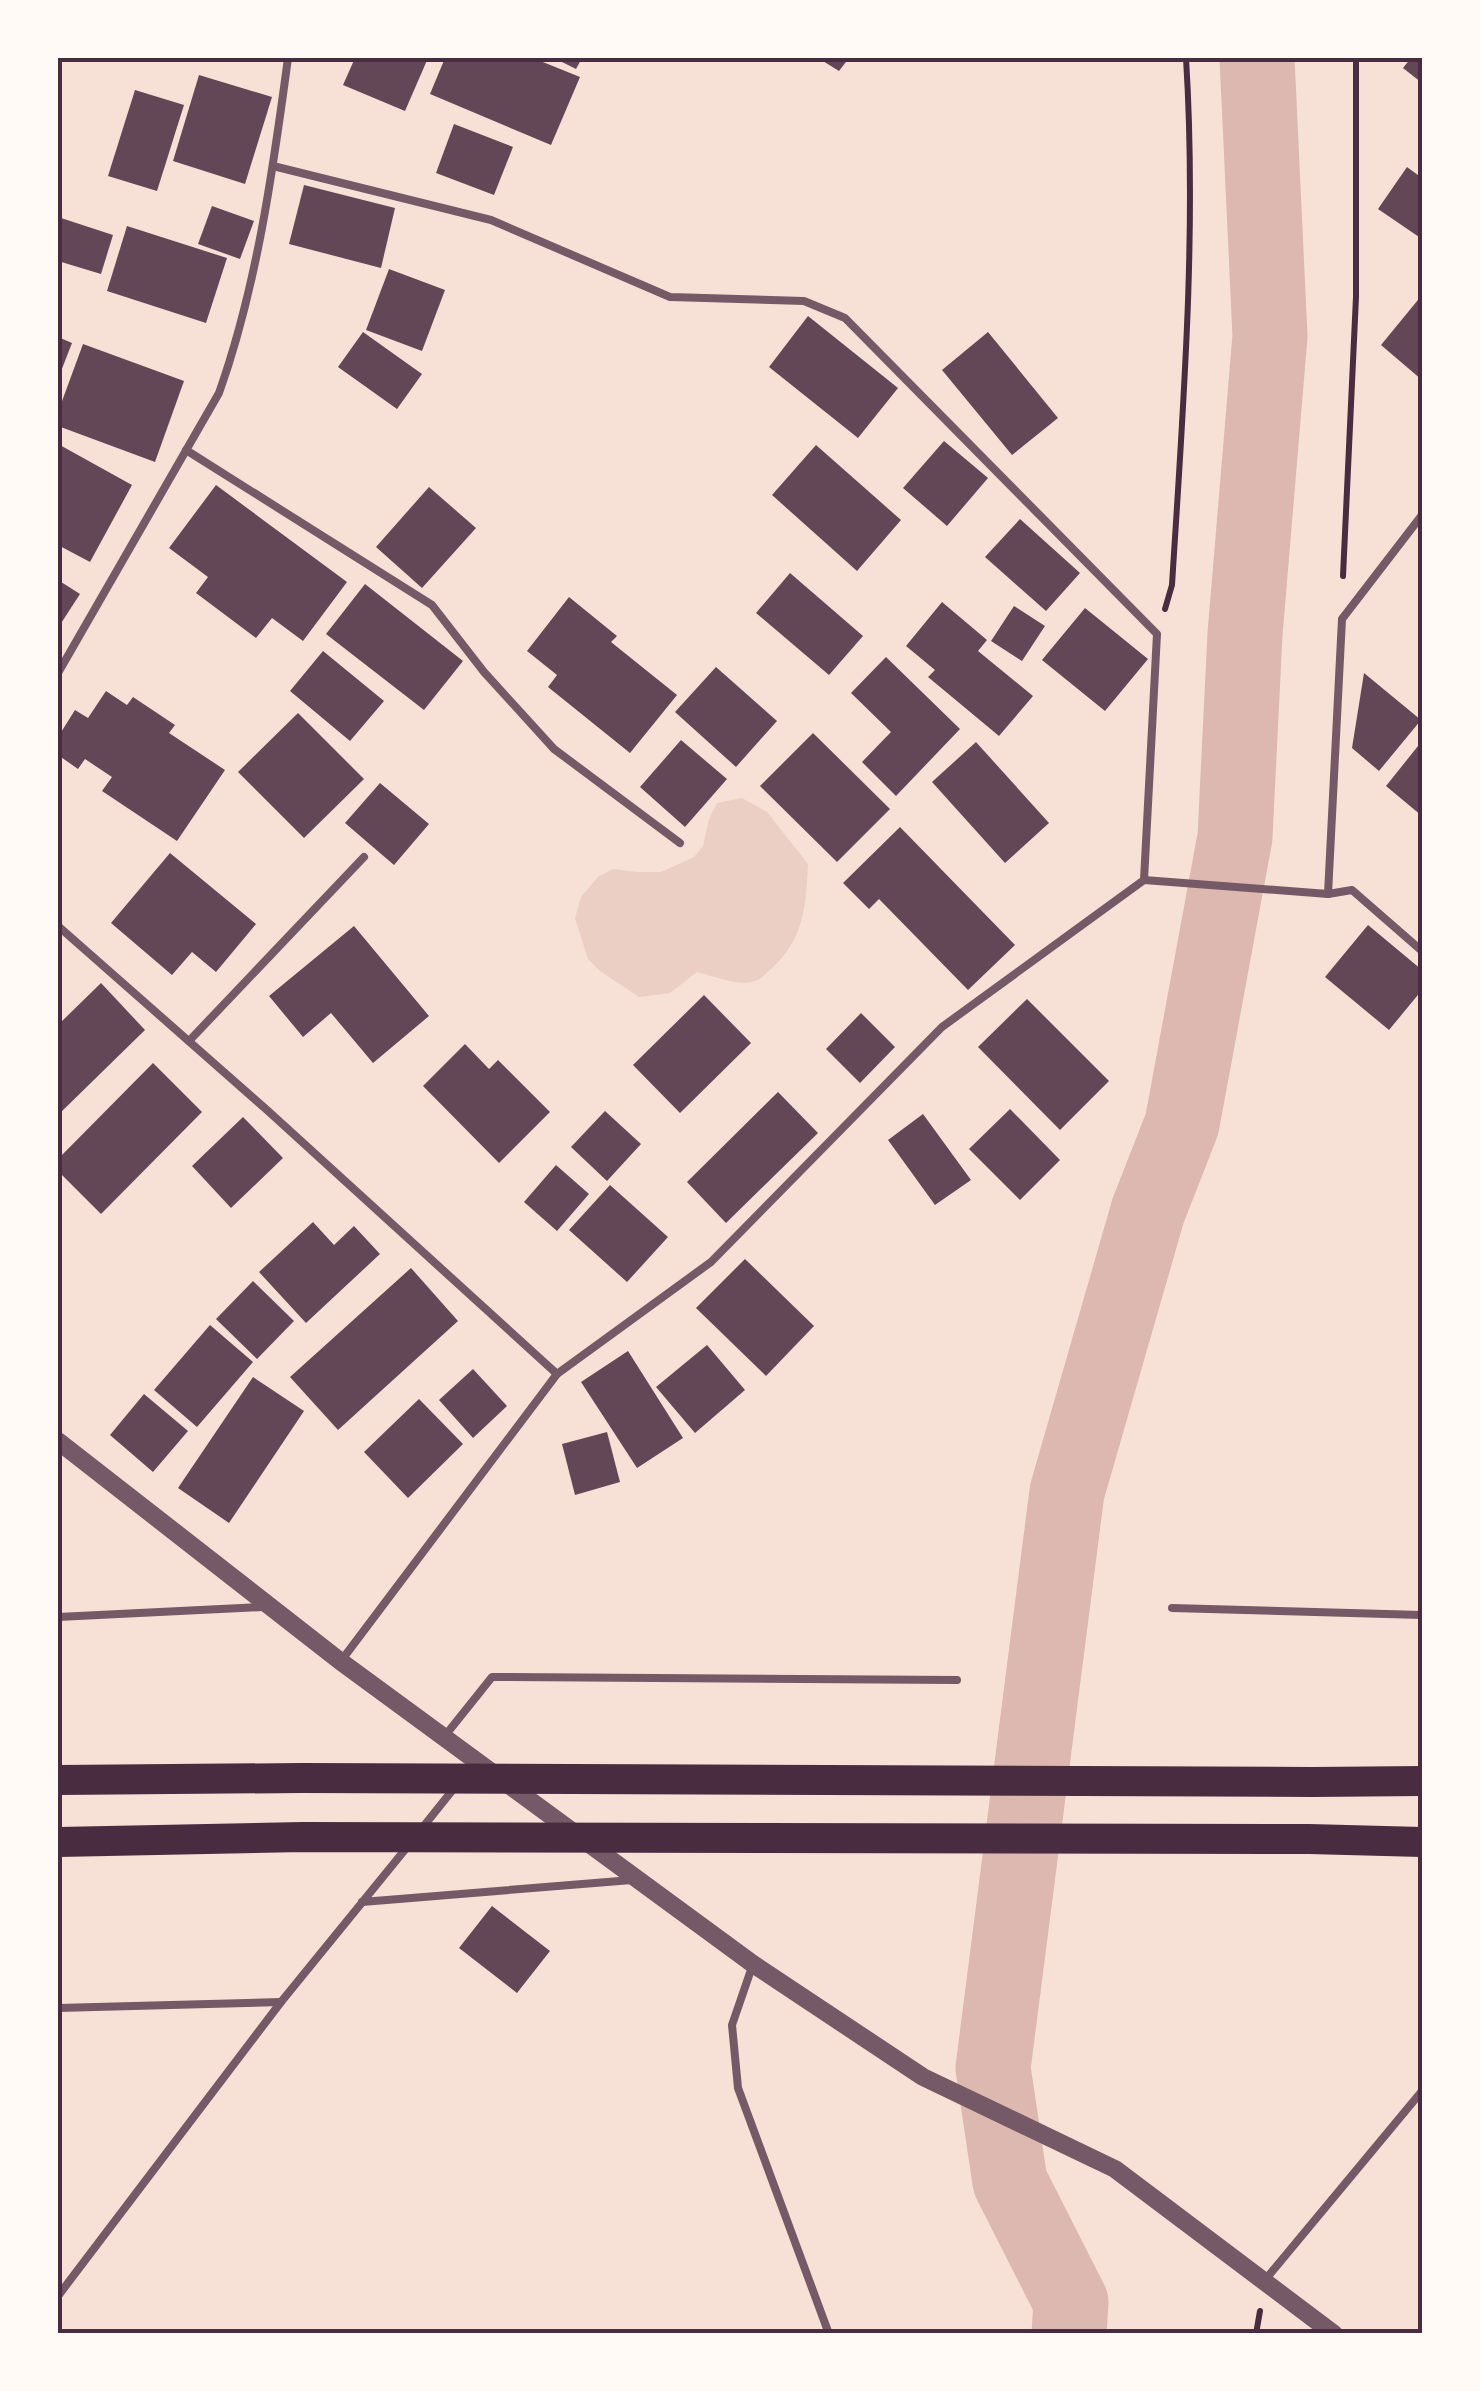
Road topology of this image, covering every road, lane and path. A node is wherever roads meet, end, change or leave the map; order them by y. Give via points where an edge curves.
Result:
1 (288, 58) edge
2 (1186, 58) edge
3 (1356, 58) edge
4 (273, 166) junction
5 (186, 450) junction
6 (1422, 515) edge
7 (1342, 619) junction
8 (1158, 634) junction
9 (58, 673) edge
10 (680, 844) dead end
11 (364, 857) dead end
12 (1144, 880) junction
13 (1328, 894) junction
14 (58, 926) edge
15 (1422, 950) edge
16 (189, 1041) junction
17 (557, 1374) junction
18 (58, 1441) edge
19 (268, 1606) junction
20 (1172, 1608) dead end
21 (1422, 1615) edge
22 (58, 1617) edge
23 (340, 1661) junction
24 (957, 1680) dead end
25 (444, 1737) junction
26 (476, 1762) junction
27 (58, 1780) edge
28 (1422, 1781) edge
29 (58, 1842) edge
30 (1422, 1842) edge
31 (638, 1879) junction
32 (362, 1902) junction
33 (753, 1964) junction
34 (282, 2002) junction
35 (58, 2008) edge
36 (1422, 2091) edge
37 (1265, 2280) junction
38 (58, 2296) edge
39 (829, 2334) edge
40 (1334, 2334) edge

1 - 4 lane
2 - 8 path via 1189,306 1172,585
3 - 7 path via 1356,297
4 - 5 lane via 234,352
4 - 8 lane via 490,220 670,296 804,301 846,318
5 - 9 lane
5 - 10 lane via 432,605 554,749
6 - 7 lane
7 - 13 lane
8 - 12 lane
11 - 16 lane
12 - 13 lane
12 - 17 lane via 942,1027 711,1262
13 - 15 lane via 1352,890
14 - 16 lane
16 - 17 lane
17 - 23 lane
18 - 19 street
19 - 22 lane
19 - 23 street
20 - 21 lane
23 - 25 street
24 - 25 lane via 492,1677
25 - 26 street
26 - 31 street
26 - 32 lane
27 - 28 highway
29 - 30 highway
31 - 32 lane
31 - 33 street
32 - 34 lane
33 - 37 street via 923,2077 1115,2169
33 - 39 lane via 732,2025 738,2088
34 - 35 lane
34 - 38 lane
36 - 37 lane
37 - 40 street

